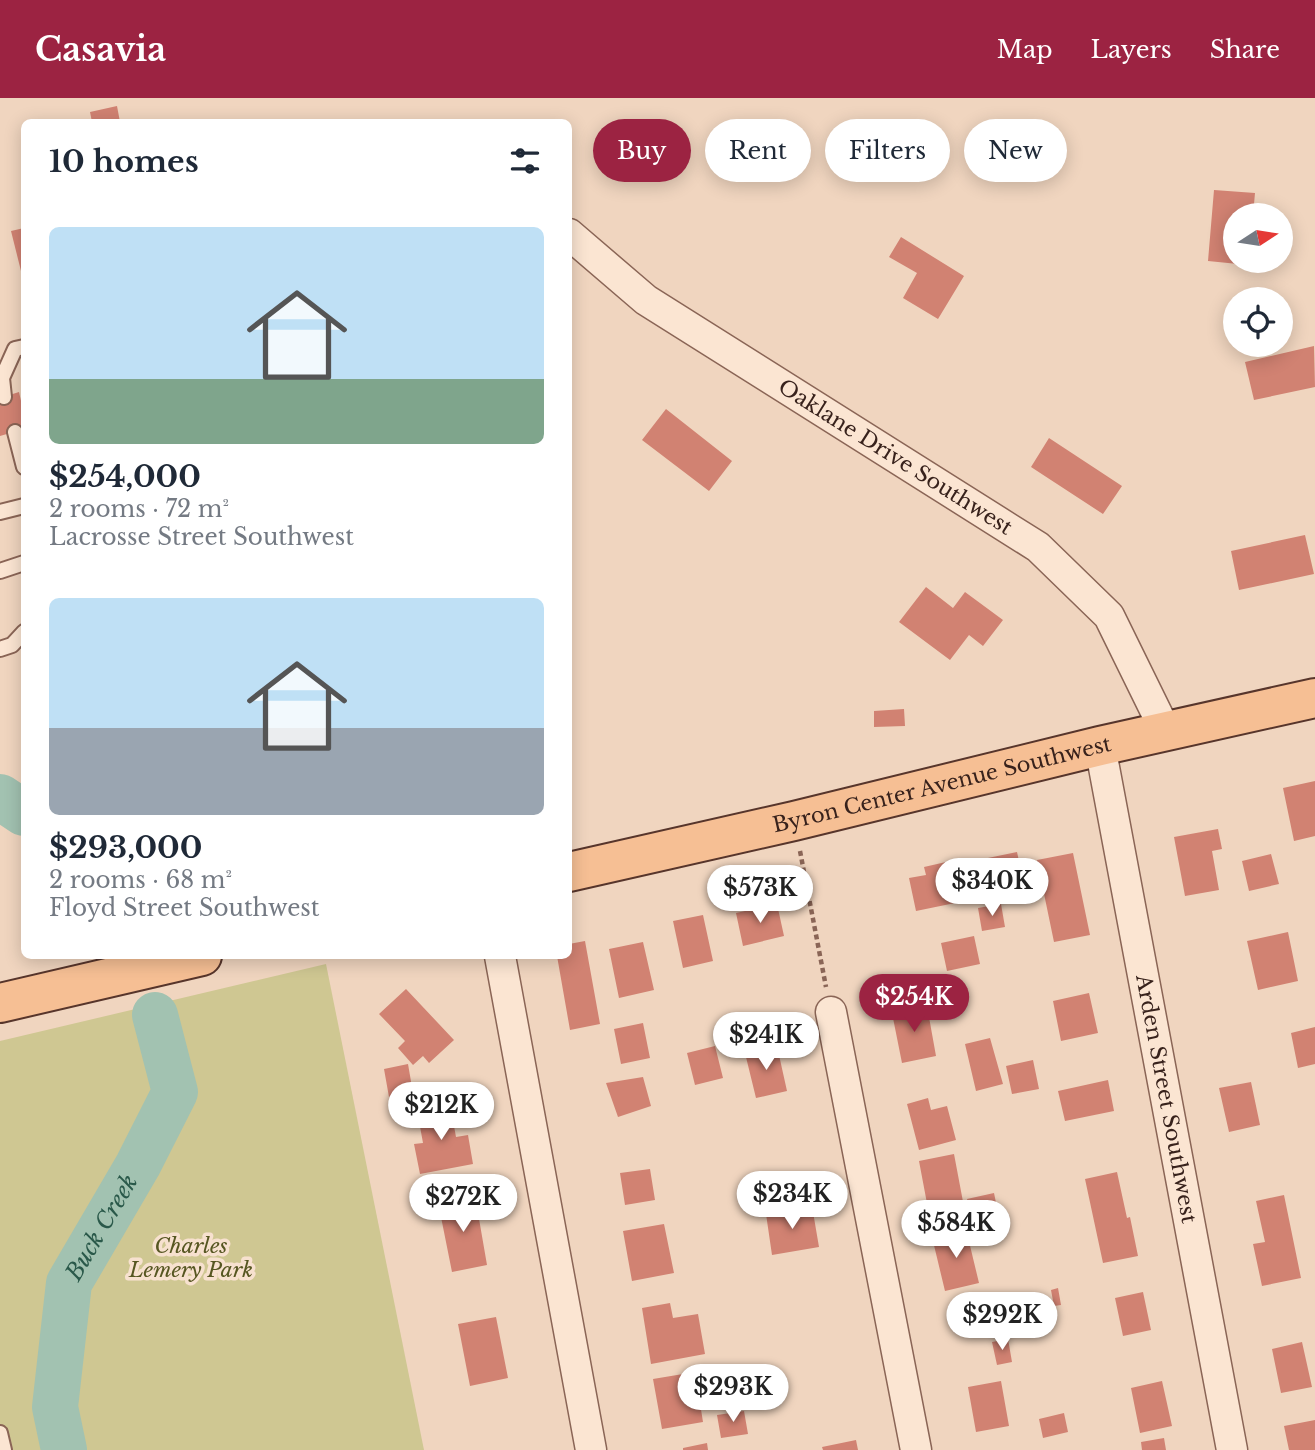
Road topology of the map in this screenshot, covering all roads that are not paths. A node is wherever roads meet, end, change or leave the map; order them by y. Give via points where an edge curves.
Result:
1 (572, 237) edge
2 (21, 348) edge
3 (4, 397) dead end
4 (15, 432) dead end
5 (21, 455) edge
6 (21, 507) edge
7 (0, 512) edge
8 (21, 564) edge
9 (0, 571) edge
10 (21, 635) edge
11 (0, 649) edge
12 (1315, 698) edge
13 (1166, 732) junction
14 (1100, 746) junction
15 (572, 871) edge
16 (187, 959) edge
17 (501, 959) edge
18 (0, 1003) edge
19 (831, 1012) road end
20 (0, 1433) edge
21 (4, 1450) edge
22 (591, 1450) edge
23 (916, 1450) edge
24 (1232, 1450) edge

1 - 13 street, Oaklane Drive Southwest via 646,300 1038,547 1109,616
2 - 3 lane via 15,349 2,378
4 - 5 lane
6 - 7 lane
8 - 9 lane
10 - 11 lane
12 - 13 main road, Byron Center Avenue Southwest
13 - 14 main road, Byron Center Avenue Southwest
14 - 15 main road, Byron Center Avenue Southwest
14 - 24 street, Arden Street Southwest
16 - 18 main road
17 - 22 street
19 - 23 street
20 - 21 lane

